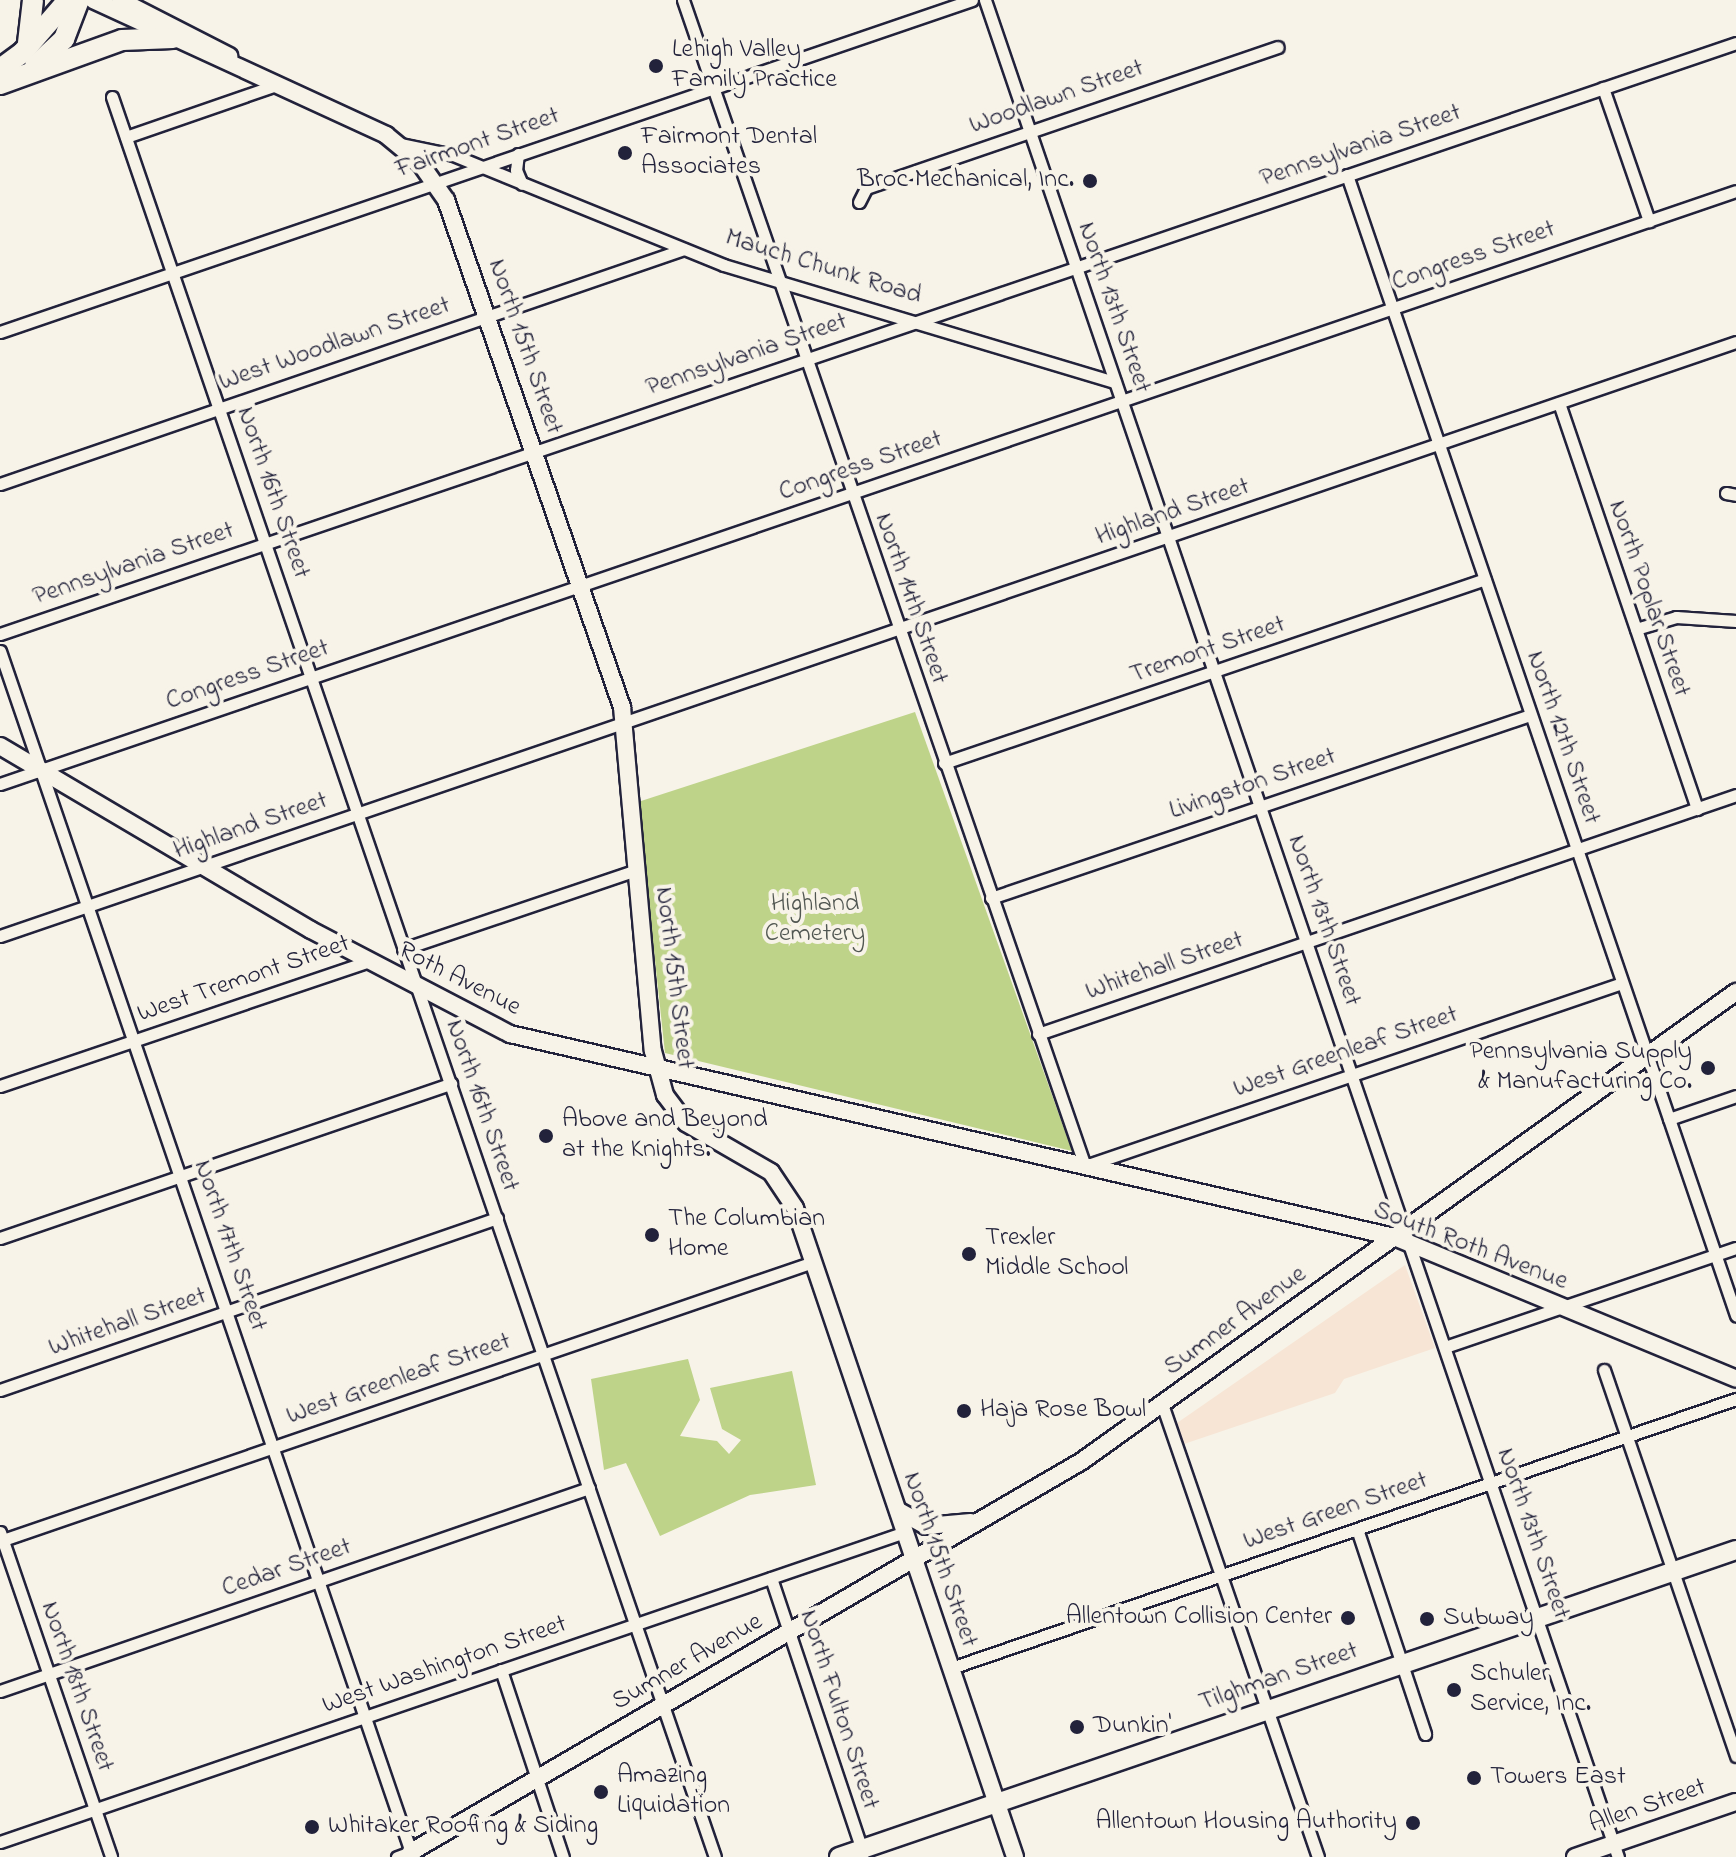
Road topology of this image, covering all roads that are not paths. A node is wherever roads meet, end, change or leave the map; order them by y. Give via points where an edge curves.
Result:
1 (33, 0) edge
2 (68, 0) edge
3 (79, 0) edge
4 (93, 0) edge
5 (120, 0) edge
6 (683, 0) edge
7 (972, 0) edge
8 (985, 0) edge
9 (173, 38) junction
10 (1736, 43) edge
11 (1278, 47) dead end
12 (23, 52) junction
13 (245, 67) junction
14 (6, 77) edge
15 (279, 84) junction
16 (713, 87) junction
17 (1603, 88) junction
18 (112, 97) dead end
19 (1029, 130) junction
20 (126, 137) junction
21 (400, 144) junction
22 (518, 154) junction
23 (479, 167) junction
24 (1347, 175) junction
25 (435, 182) junction
26 (522, 184) junction
27 (1736, 191) edge
28 (859, 202) dead end
29 (1649, 221) junction
30 (684, 249) junction
31 (1076, 265) junction
32 (172, 272) junction
33 (781, 282) junction
34 (1392, 309) junction
35 (488, 316) junction
36 (916, 322) junction
37 (0, 332) edge
38 (1736, 342) edge
39 (806, 359) junction
40 (1115, 382) junction
41 (1121, 401) junction
42 (1559, 403) junction
43 (219, 408) junction
44 (1439, 444) junction
45 (535, 451) junction
46 (0, 484) edge
47 (851, 494) junction
48 (1169, 538) junction
49 (265, 543) junction
50 (1485, 579) junction
51 (581, 586) junction
52 (1736, 621) edge
53 (896, 629) junction
54 (1636, 629) junction
55 (0, 634) edge
56 (0, 651) edge
57 (1215, 673) junction
58 (312, 678) junction
59 (1530, 715) junction
60 (623, 722) junction
61 (0, 746) edge
62 (944, 763) junction
63 (43, 770) junction
64 (0, 784) edge
65 (1736, 795) edge
66 (1260, 806) junction
67 (1697, 809) junction
68 (358, 814) junction
69 (1577, 850) junction
70 (208, 865) junction
71 (636, 870) junction
72 (991, 898) junction
73 (89, 906) junction
74 (0, 936) edge
75 (1306, 941) junction
76 (403, 949) junction
77 (369, 961) junction
78 (1622, 983) junction
79 (416, 986) junction
80 (1736, 992) edge
81 (1038, 1034) junction
82 (133, 1041) junction
83 (1647, 1056) junction
84 (657, 1067) junction
85 (1352, 1074) junction
86 (451, 1084) junction
87 (0, 1086) edge
88 (1736, 1096) edge
89 (1669, 1119) junction
90 (1085, 1166) junction
91 (181, 1178) junction
92 (497, 1218) junction
93 (1400, 1233) junction
94 (0, 1238) edge
95 (1412, 1248) junction
96 (1736, 1248) edge
97 (1715, 1255) junction
98 (813, 1262) junction
99 (1560, 1308) junction
100 (227, 1312) junction
101 (1736, 1315) edge
102 (1445, 1347) junction
103 (542, 1354) junction
104 (1604, 1370) dead end
105 (1736, 1379) edge
106 (0, 1390) edge
107 (1736, 1399) edge
108 (1162, 1404) junction
109 (1627, 1437) junction
110 (272, 1447) junction
111 (1492, 1483) junction
112 (589, 1488) junction
113 (897, 1509) junction
114 (984, 1519) junction
115 (1357, 1529) junction
116 (905, 1532) junction
117 (1, 1538) edge
118 (1736, 1550) edge
119 (914, 1559) junction
120 (1673, 1572) junction
121 (1221, 1575) junction
122 (771, 1578) junction
123 (318, 1582) junction
124 (1538, 1618) junction
125 (636, 1624) junction
126 (788, 1631) junction
127 (1402, 1664) junction
128 (951, 1668) junction
129 (501, 1670) junction
130 (48, 1675) junction
131 (0, 1691) edge
132 (663, 1705) junction
133 (1268, 1710) junction
134 (364, 1717) junction
135 (1425, 1734) dead end
136 (1736, 1756) edge
137 (536, 1778) junction
138 (1736, 1802) edge
139 (997, 1803) junction
140 (95, 1811) junction
141 (0, 1842) edge
142 (1616, 1850) edge
143 (863, 1853) edge
144 (406, 1855) edge
145 (111, 1857) edge
146 (563, 1857) edge
147 (715, 1857) edge
148 (839, 1857) edge
149 (1015, 1857) edge
150 (1318, 1857) edge
151 (1575, 1857) edge

1 - 12 highway via 34,22
2 - 12 highway
3 - 14 highway via 58,47
4 - 9 main road, Mauch Chunk Road
5 - 13 main road, Mauch Chunk Road via 212,44
6 - 16 street, North 14th Street
7 - 16 street, Fairmont Street
8 - 19 street, North 13th Street
9 - 13 main road, Mauch Chunk Road
9 - 14 highway via 131,38
10 - 17 street, Pennsylvania Street
11 - 19 street, Woodlawn Street
12 - 14 highway
13 - 15 main road, Mauch Chunk Road
15 - 20 street
15 - 21 main road, Mauch Chunk Road
16 - 22 street, Fairmont Street
16 - 33 street, North 14th Street
17 - 24 street, Pennsylvania Street
17 - 29 street
18 - 20 street, North 16th Street
19 - 28 street, Woodlawn Street via 866,188
19 - 31 street, North 13th Street
20 - 32 street, North 16th Street
21 - 23 street, Mauch Chunk Road via 442,151
21 - 25 main road, Mauch Chunk Road
22 - 23 street, Fairmont Street
22 - 26 street via 516,170
23 - 25 street, Fairmont Street
23 - 26 street, Mauch Chunk Road
24 - 31 street, Pennsylvania Street
24 - 34 street, North 12th Street
25 - 32 street, Fairmont Street
25 - 35 main road, North 15th Street via 458,226
26 - 30 street, Mauch Chunk Road
27 - 29 street, Congress Street
29 - 34 street, Congress Street
30 - 33 street, Mauch Chunk Road
30 - 35 street, West Woodlawn Street
31 - 36 street, Pennsylvania Street
31 - 40 street, North 13th Street
32 - 37 street, Fairmont Street
32 - 43 street, North 16th Street
33 - 36 street, Mauch Chunk Road
33 - 39 street, North 14th Street
34 - 41 street, Congress Street
34 - 44 street, North 12th Street
35 - 43 street, West Woodlawn Street
35 - 45 main road, North 15th Street
36 - 39 street, Pennsylvania Street
36 - 40 street, Mauch Chunk Road
38 - 42 street, Highland Street
39 - 45 street, Pennsylvania Street
39 - 47 street, North 14th Street
40 - 41 street, North 13th Street
41 - 47 street, Congress Street
41 - 48 street, North 13th Street
42 - 44 street, Highland Street
42 - 54 street, North Poplar Street
43 - 46 street, West Woodlawn Street
43 - 49 street, North 16th Street
44 - 48 street, Highland Street
44 - 50 street, North 12th Street
45 - 49 street, Pennsylvania Street
45 - 51 main road, North 15th Street
47 - 51 street, Congress Street
47 - 53 street, North 14th Street
48 - 53 street, Highland Street
48 - 57 street, North 13th Street
49 - 55 street, Pennsylvania Street
49 - 58 street, North 16th Street
50 - 57 street, Tremont Street
50 - 59 street, North 12th Street
51 - 58 street, Congress Street
51 - 60 main road, North 15th Street
52 - 54 street via 1686,616
53 - 60 street, Highland Street
53 - 62 street, North 14th Street
54 - 67 street, North Poplar Street
56 - 63 street, North 17th Street
57 - 62 street, Tremont Street
57 - 66 street, North 13th Street
58 - 63 street, Congress Street
58 - 68 street, North 16th Street
59 - 66 street, Livingston Street
59 - 69 street, North 12th Street
60 - 68 street, Highland Street
60 - 71 main road, North 15th Street
61 - 63 main road, Roth Avenue
62 - 72 street, North 14th Street
63 - 64 street, Congress Street
63 - 70 main road, Roth Avenue
63 - 73 street, North 17th Street
65 - 67 street, Whitehall Street
66 - 72 street, Livingston Street
66 - 75 street, North 13th Street
67 - 69 street, Whitehall Street
68 - 70 street, Highland Street
68 - 76 street, North 16th Street
69 - 75 street, Whitehall Street
69 - 78 street, North 12th Street
70 - 73 street, Highland Street
70 - 77 main road, Roth Avenue
71 - 76 street
71 - 84 main road, North 15th Street
72 - 81 street, North 14th Street
73 - 74 street, Highland Street
73 - 82 street, North 17th Street
75 - 81 street, Whitehall Street
75 - 85 street, North 13th Street
76 - 79 street, North 16th Street
77 - 79 main road, Roth Avenue
77 - 82 street, West Tremont Street
78 - 83 street, North 12th Street
78 - 85 street, West Greenleaf Street
79 - 84 main road, Roth Avenue via 510,1034
79 - 86 street, North 16th Street
80 - 83 main road, Sumner Avenue
81 - 90 street, North 14th Street
82 - 87 street
82 - 91 street, North 17th Street
83 - 89 street, North 12th Street
83 - 93 main road, Sumner Avenue
84 - 90 main road, Roth Avenue
84 - 98 main road, North 15th Street via 676,1114 758,1162 780,1182
85 - 90 street, West Greenleaf Street
85 - 93 street, North 13th Street
86 - 91 street
86 - 92 street, North 16th Street
88 - 89 street
89 - 97 street, North 12th Street
90 - 93 main road, South Roth Avenue
91 - 94 street
91 - 100 street, North 17th Street
92 - 100 street, Whitehall Street
92 - 103 street, North 16th Street
93 - 95 main road, South Roth Avenue
93 - 108 main road, Sumner Avenue
95 - 99 main road, South Roth Avenue
95 - 102 street, North 13th Street
96 - 97 street
97 - 99 street
97 - 101 street, North 12th Street
98 - 103 street, West Greenleaf Street
98 - 113 main road, North 15th Street
99 - 102 street
99 - 105 main road, South Roth Avenue
100 - 106 street, Whitehall Street
100 - 110 street, North 17th Street
102 - 111 street, North 13th Street
103 - 110 street, West Greenleaf Street
103 - 112 street, North 16th Street
104 - 109 street
107 - 109 street, West Green Street
108 - 114 main road, Sumner Avenue via 1082,1461
108 - 121 street
109 - 111 street, West Green Street
109 - 120 street
110 - 117 street, West Greenleaf Street
110 - 123 street, North 17th Street
111 - 115 street, West Green Street
111 - 124 street, North 13th Street
112 - 123 street, Cedar Street
112 - 125 street, North 16th Street
113 - 114 main road via 912,1523 926,1526
113 - 116 main road, North 15th Street
114 - 119 main road, Sumner Avenue
115 - 121 street, West Green Street
115 - 127 street
116 - 119 main road, North 15th Street
116 - 122 street, West Washington Street
117 - 130 street, North 18th Street
118 - 120 main road, Tilghman Street
119 - 126 main road, Sumner Avenue
119 - 128 main road, North 15th Street
120 - 124 main road, Tilghman Street
120 - 136 street
121 - 128 street, West Green Street
121 - 133 street
122 - 125 street, West Washington Street
122 - 126 street, North Fulton Street
123 - 130 street, Cedar Street
123 - 134 street, North 17th Street
124 - 127 main road, Tilghman Street
124 - 142 street, North 13th Street
125 - 129 street, West Washington Street
125 - 132 street, North 16th Street
126 - 132 main road, Sumner Avenue
126 - 143 street, North Fulton Street
127 - 133 main road, Tilghman Street
127 - 135 street
128 - 139 main road, North 15th Street
129 - 134 street, West Washington Street
129 - 137 street
130 - 131 street, Cedar Street
130 - 140 street, North 18th Street
132 - 137 main road, Sumner Avenue
132 - 147 street, North 16th Street
133 - 139 main road, Tilghman Street
133 - 150 street
134 - 140 street, West Washington Street
134 - 144 street, North 17th Street
137 - 144 main road, Sumner Avenue
137 - 146 street
138 - 142 main road, Allen Street
139 - 143 main road, Tilghman Street
139 - 149 main road, North 15th Street
140 - 141 street, West Washington Street
140 - 145 street, North 18th Street
142 - 151 main road, Allen Street
143 - 148 main road, Tilghman Street

